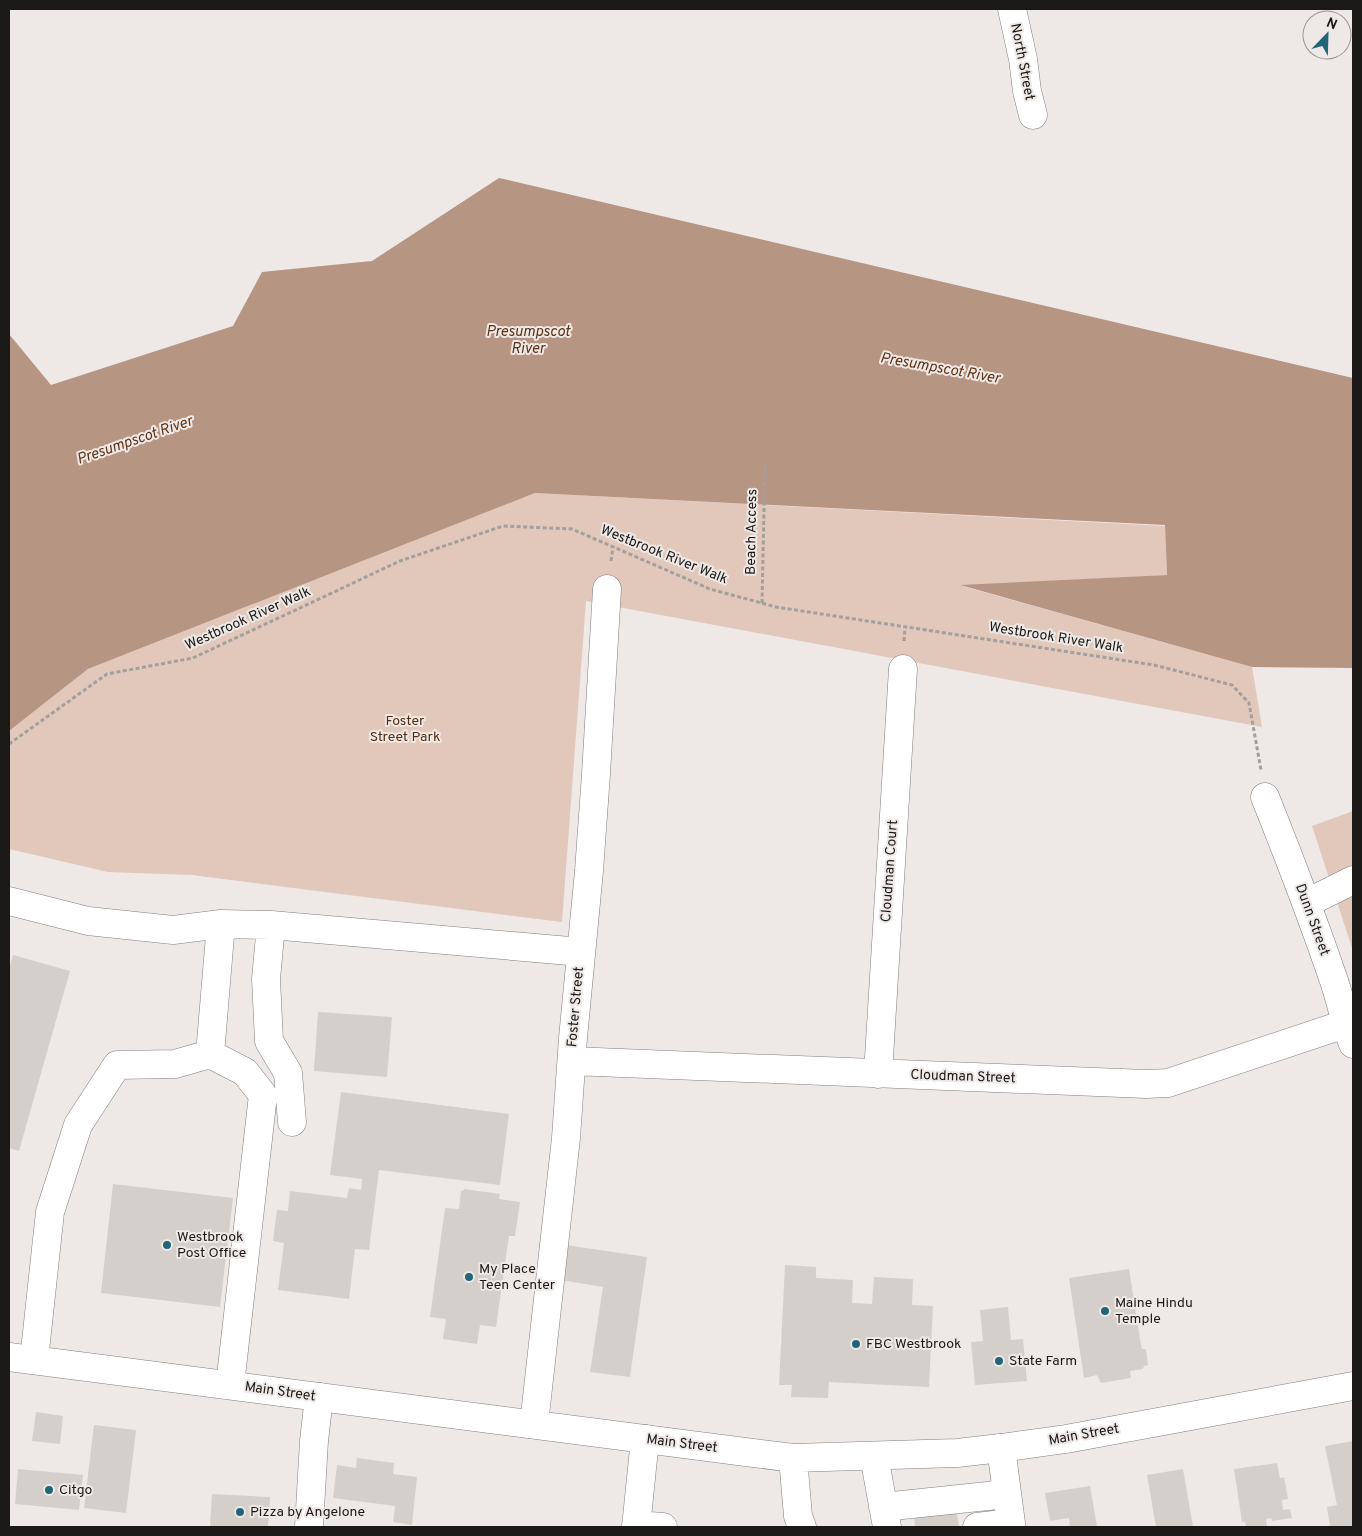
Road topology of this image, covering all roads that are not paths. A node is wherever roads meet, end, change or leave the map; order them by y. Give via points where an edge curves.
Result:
1 (1012, 9) edge
2 (1033, 115) dead end
3 (607, 589) dead end
4 (903, 669) dead end
5 (1265, 797) road end
6 (1353, 880) edge
7 (9, 901) edge
8 (1307, 903) junction
9 (221, 924) junction
10 (271, 925) junction
11 (581, 952) junction
12 (1349, 1034) edge
13 (210, 1054) junction
14 (572, 1061) junction
15 (878, 1074) junction
16 (292, 1122) dead end
17 (21, 1358) edge
18 (230, 1385) junction
19 (1353, 1386) edge
20 (319, 1397) junction
21 (534, 1424) junction
22 (644, 1439) junction
23 (1001, 1448) junction
24 (874, 1456) junction
25 (793, 1458) junction
26 (1007, 1494) junction
27 (885, 1517) edge
28 (636, 1526) edge
29 (995, 1526) edge
30 (310, 1527) edge
31 (663, 1527) edge
32 (802, 1527) edge

1 - 2 street, North Street
3 - 11 street, Foster Street
4 - 15 street, Cloudman Court
5 - 8 street, Dunn Street
6 - 8 street
7 - 9 street via 88,921 173,930
8 - 12 street, Dunn Street
9 - 10 street
9 - 13 street
10 - 11 street
10 - 16 street via 266,979 269,1041 288,1073
11 - 14 street, Foster Street
12 - 15 street, Cloudman Street via 1168,1083
13 - 17 street via 175,1064 117,1065 78,1125 50,1212
13 - 18 street via 245,1072 263,1095
14 - 15 street, Cloudman Street
14 - 21 street, Foster Street
17 - 18 street, Main Street
18 - 20 street, Main Street
19 - 23 street, Main Street
20 - 21 street, Main Street
20 - 30 street
21 - 22 street, Main Street
22 - 25 street, Main Street
22 - 28 street
23 - 24 street, Main Street
23 - 26 street
24 - 25 street, Main Street
24 - 27 street
25 - 32 street via 798,1516
26 - 27 street
26 - 29 street
28 - 31 street

